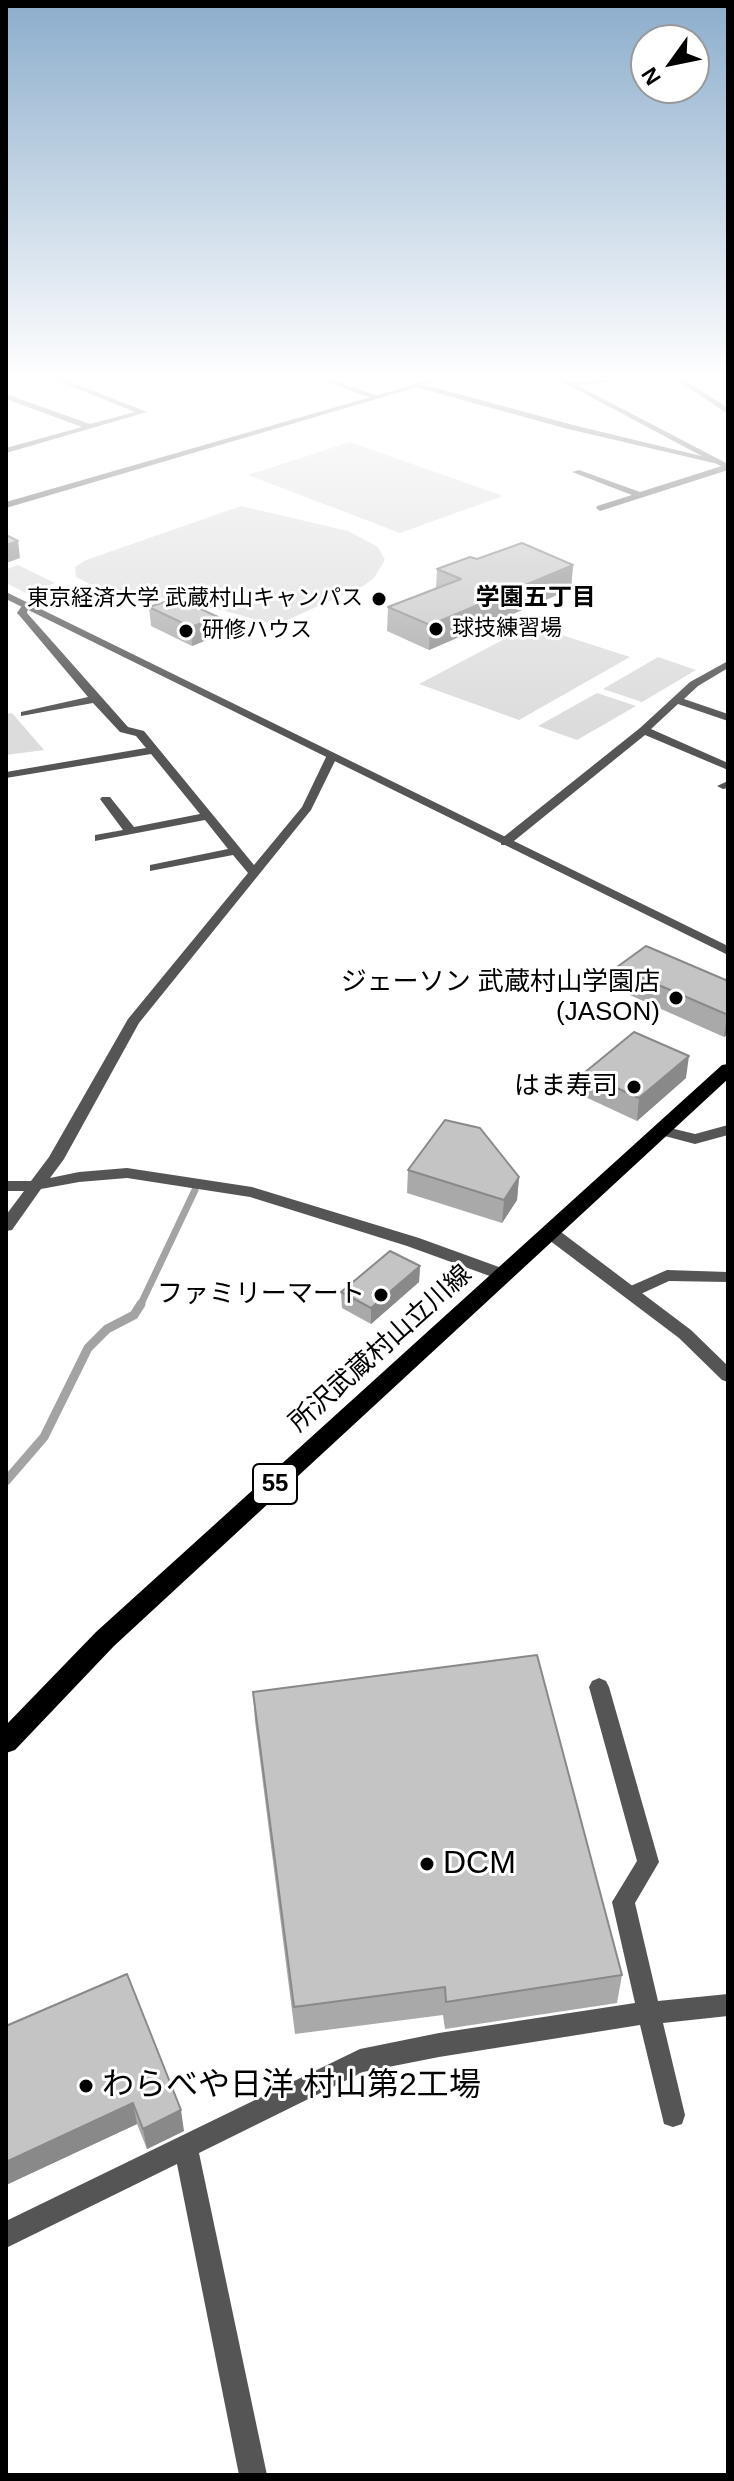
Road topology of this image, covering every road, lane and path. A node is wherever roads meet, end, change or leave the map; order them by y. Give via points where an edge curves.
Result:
1 (30, 496) edge
2 (638, 496) edge
3 (8, 502) edge
4 (600, 508) dead end
5 (6, 595) edge
6 (26, 606) junction
7 (728, 664) edge
8 (95, 699) junction
9 (677, 700) junction
10 (25, 714) dead end
11 (728, 718) edge
12 (644, 730) junction
13 (153, 750) junction
14 (331, 757) junction
15 (728, 767) edge
16 (6, 775) edge
17 (106, 799) dead end
18 (208, 816) junction
19 (131, 832) junction
20 (99, 838) dead end
21 (505, 842) junction
22 (236, 851) junction
23 (154, 868) dead end
24 (255, 874) junction
25 (728, 951) edge
26 (728, 1069) edge
27 (728, 1130) edge
28 (662, 1131) junction
29 (6, 1186) edge
30 (34, 1186) junction
31 (6, 1226) edge
32 (551, 1233) junction
33 (504, 1275) junction
34 (728, 1277) edge
35 (632, 1292) junction
36 (728, 1376) edge
37 (599, 1687) dead end
38 (6, 1742) edge
39 (728, 2005) edge
40 (647, 2013) junction
41 (673, 2115) dead end
42 (186, 2149) junction
43 (6, 2235) edge
44 (253, 2475) edge

1 - 3 street
2 - 4 street
5 - 6 street
6 - 8 street via 22,613
6 - 14 street
7 - 9 street
8 - 10 street
8 - 13 street via 124,730 140,733
9 - 11 street
9 - 12 street
12 - 15 street
12 - 21 street
13 - 16 street
13 - 18 street
14 - 21 street
14 - 24 street via 307,808
17 - 19 street
18 - 19 street
18 - 22 street
19 - 20 street
21 - 25 street
22 - 23 street
22 - 24 street
24 - 30 street via 133,1022 56,1159
26 - 28 main road, 所沢武蔵村山立川線 / 55
27 - 28 street via 695,1139
28 - 32 main road, 所沢武蔵村山立川線 / 55
29 - 30 street
30 - 31 street
30 - 33 street via 127,1173 252,1192
32 - 33 main road, 所沢武蔵村山立川線 / 55
32 - 35 street
33 - 38 main road, 所沢武蔵村山立川線 / 55 via 105,1639
34 - 35 street via 667,1275
35 - 36 street
37 - 40 street via 648,1862 623,1902
39 - 40 street
40 - 41 street
40 - 42 street via 360,2061
42 - 43 street
42 - 44 street

